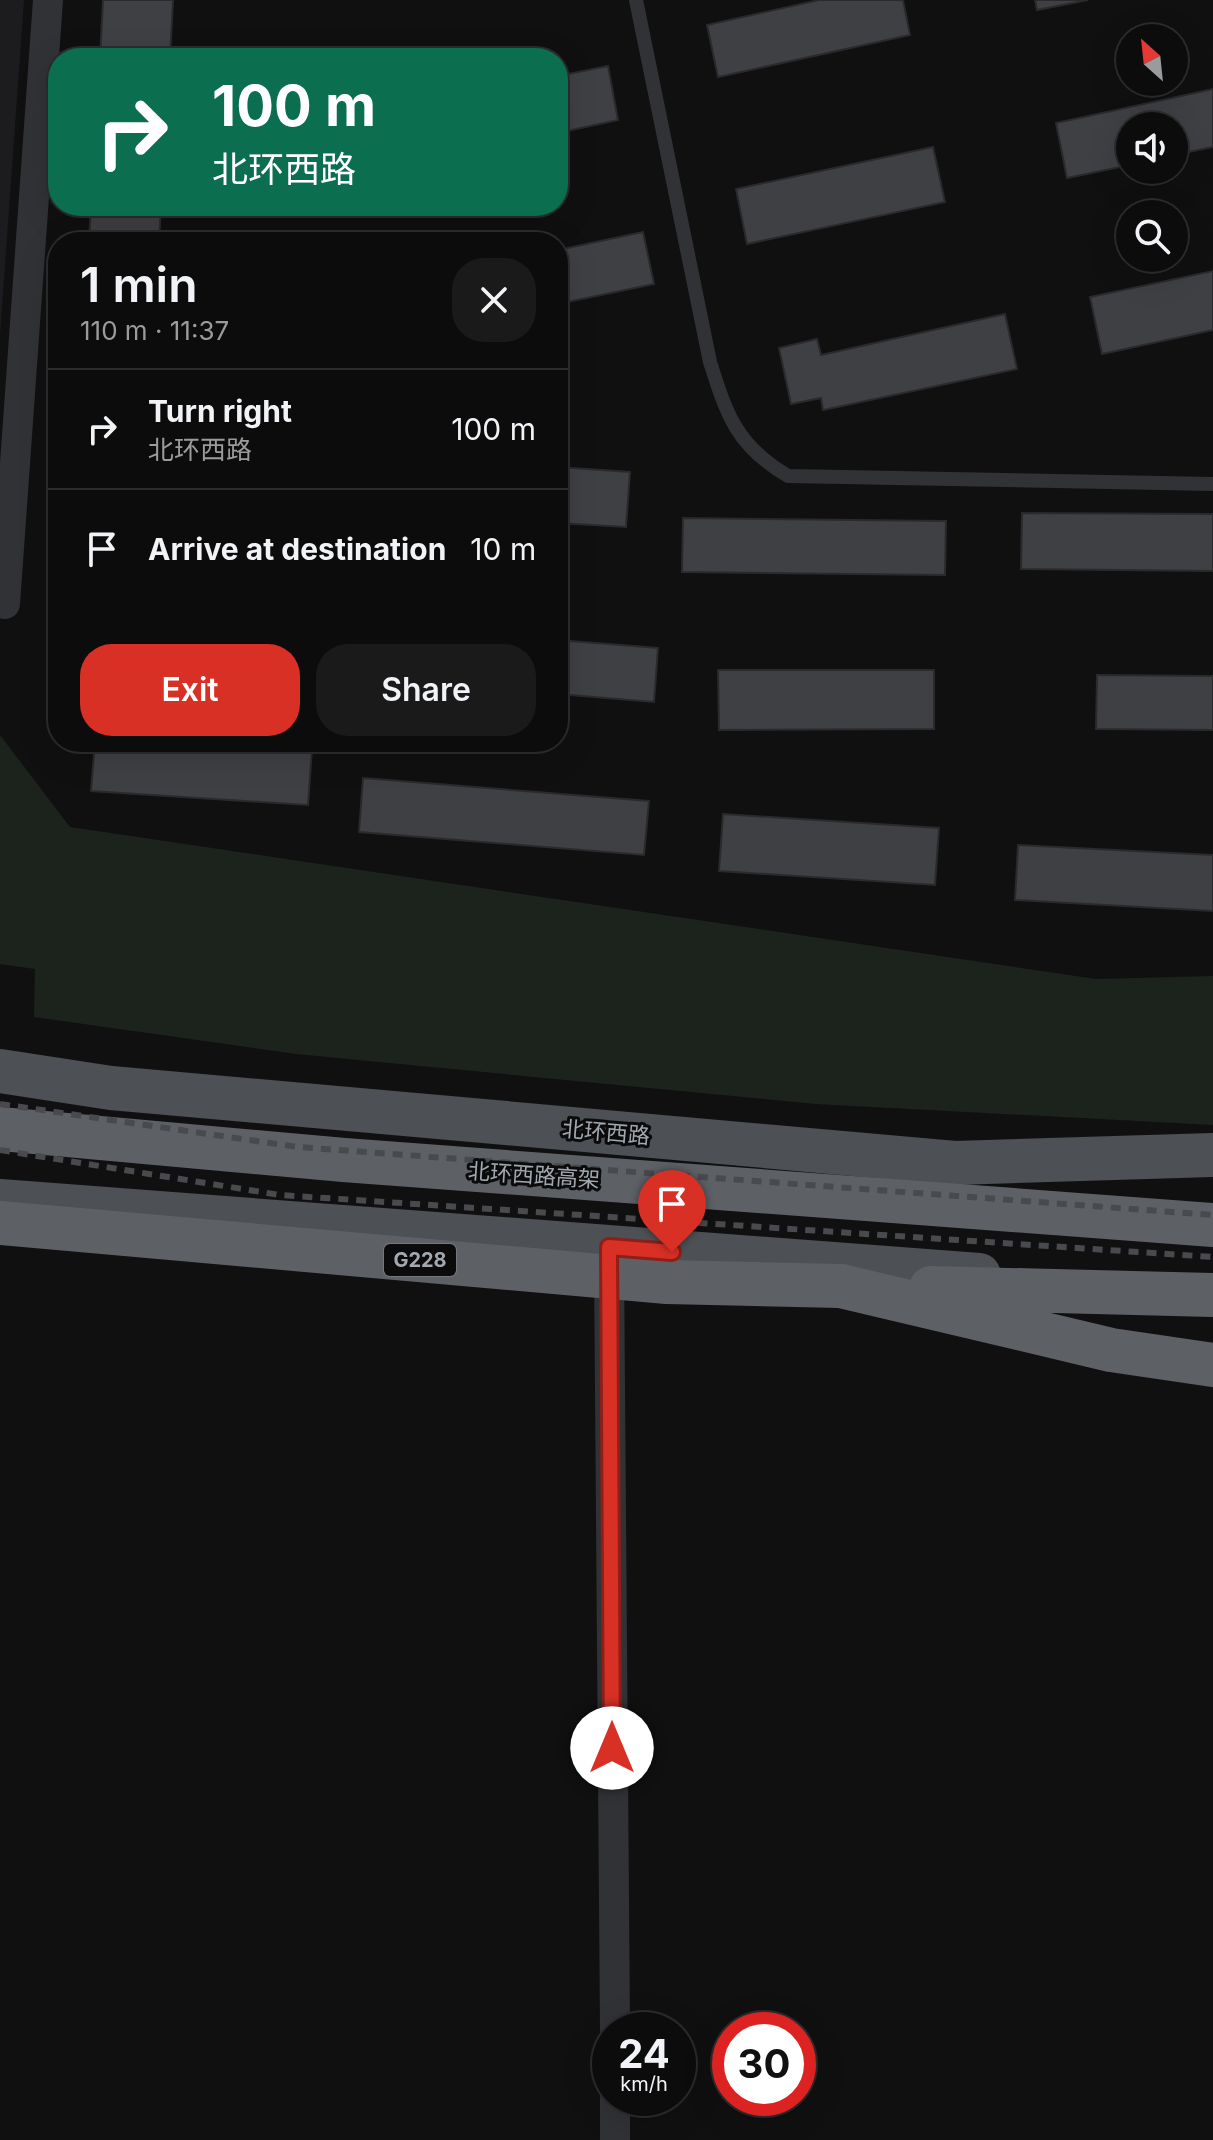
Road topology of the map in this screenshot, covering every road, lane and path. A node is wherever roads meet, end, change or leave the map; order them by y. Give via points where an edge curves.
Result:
1 (48, 0) edge
2 (636, 0) edge
3 (1213, 484) edge
4 (5, 604) dead end
5 (0, 1071) edge
6 (0, 1129) edge
7 (1213, 1155) edge
8 (0, 1201) edge
9 (0, 1223) edge
10 (1213, 1225) edge
11 (609, 1247) junction
12 (841, 1286) junction
13 (1213, 1294) edge
14 (1213, 1365) edge
15 (615, 2012) edge
16 (615, 2116) edge
17 (615, 2140) edge

1 - 4 street
2 - 3 lane via 710,362 728,420 759,459 788,476
5 - 7 main road, 北环西路 via 111,1088 955,1163
6 - 10 highway, 北环西路高架 via 328,1159
8 - 11 main road
9 - 12 highway, G228, bridge via 667,1282
11 - 13 main road
11 - 15 street
12 - 13 highway
12 - 14 highway, G228 via 1111,1350
16 - 17 street

